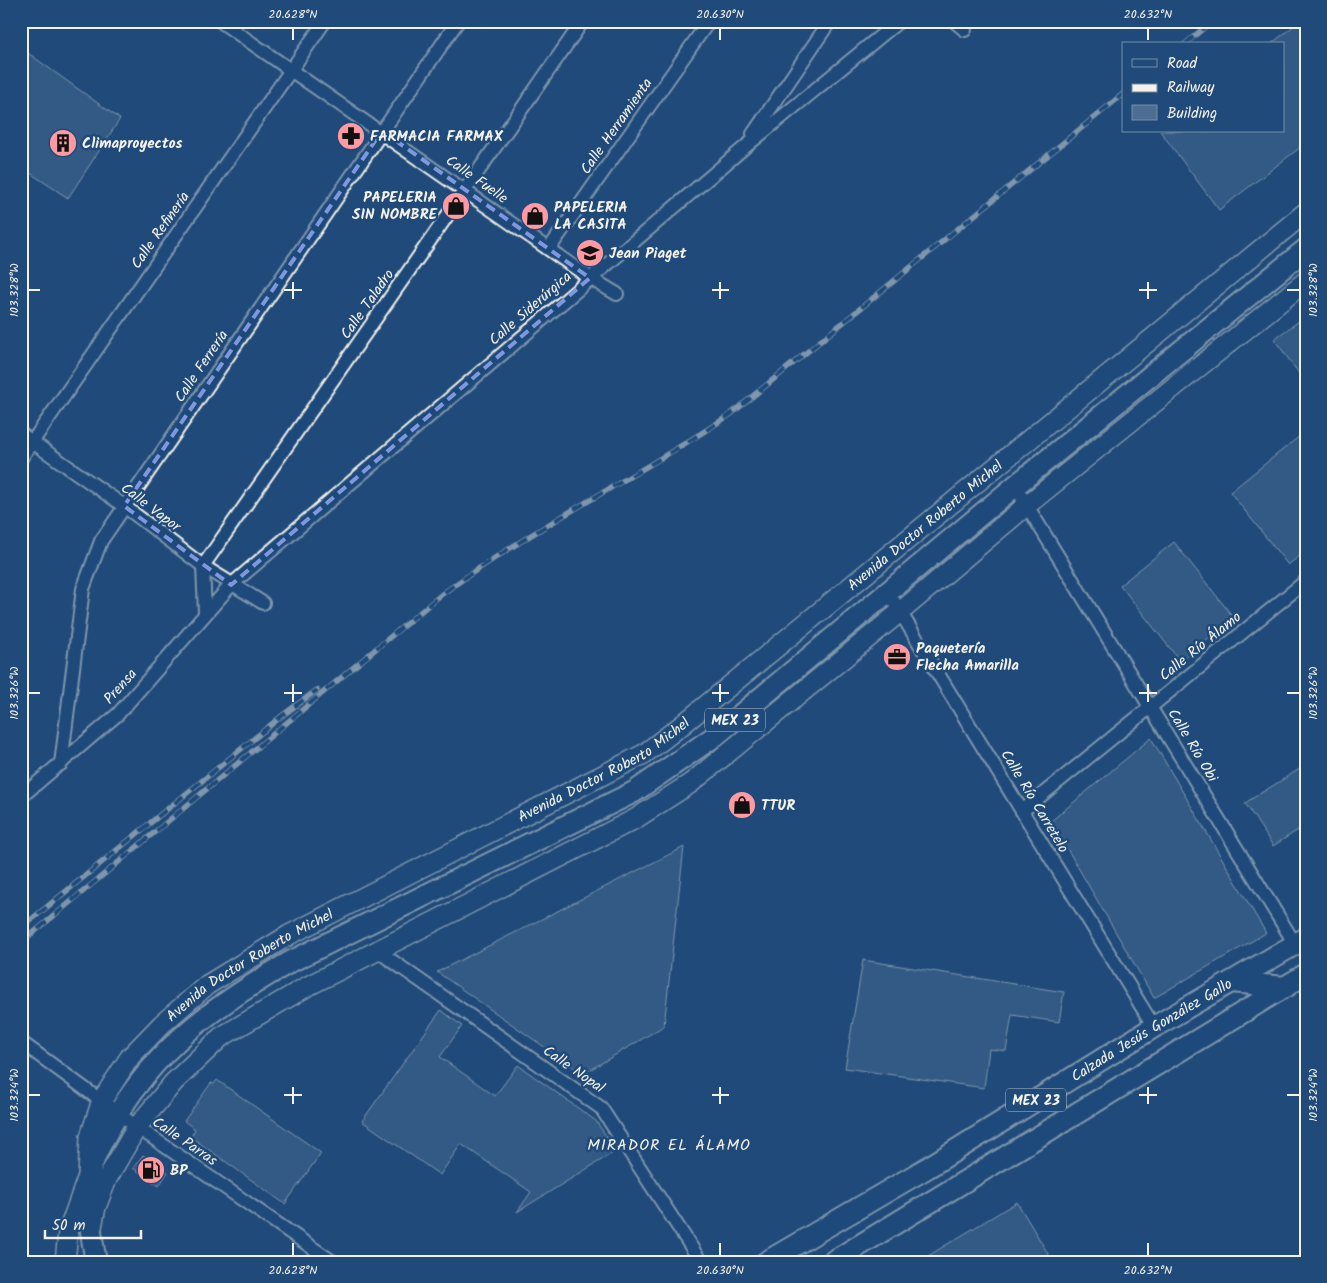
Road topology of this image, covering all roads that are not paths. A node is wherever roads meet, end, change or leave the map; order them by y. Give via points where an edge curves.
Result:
1 (220, 21) edge
2 (325, 21) edge
3 (458, 21) edge
4 (583, 21) edge
5 (709, 21) edge
6 (830, 21) edge
7 (899, 21) edge
8 (954, 21) edge
9 (965, 30) dead end
10 (291, 70) junction
11 (382, 131) junction
12 (745, 146) junction
13 (466, 190) junction
14 (1306, 212) edge
15 (549, 249) junction
16 (1306, 249) edge
17 (590, 278) junction
18 (1306, 281) edge
19 (617, 294) dead end
20 (21, 434) edge
21 (33, 442) junction
22 (21, 458) edge
23 (1015, 486) junction
24 (1027, 505) junction
25 (124, 506) junction
26 (202, 566) junction
27 (1306, 581) edge
28 (231, 585) junction
29 (888, 592) junction
30 (263, 603) dead end
31 (900, 612) junction
32 (205, 613) junction
33 (1150, 707) junction
34 (61, 764) junction
35 (21, 797) edge
36 (1022, 811) junction
37 (1300, 941) edge
38 (378, 951) junction
39 (1306, 974) edge
40 (1231, 982) junction
41 (1286, 986) junction
42 (1154, 1027) junction
43 (21, 1042) edge
44 (102, 1100) junction
45 (118, 1113) junction
46 (137, 1128) junction
47 (88, 1176) junction
48 (91, 1230) junction
49 (65, 1262) edge
50 (96, 1262) edge
51 (333, 1262) edge
52 (701, 1262) edge
53 (766, 1262) edge
54 (832, 1262) edge

1 - 10 street, Calle Fuelle
2 - 10 street, Calle Refinería
3 - 11 street, Calle Ferrería
4 - 13 street, Calle Taladro
5 - 15 street, Calle Herramienta
6 - 12 street
7 - 12 street, Calle Siderúrgica
8 - 9 street
10 - 11 street, Calle Fuelle
10 - 21 street, Calle Refinería
11 - 13 street, Calle Fuelle
11 - 25 street, Calle Ferrería
12 - 17 street, Calle Siderúrgica
13 - 15 street, Calle Fuelle
13 - 26 street, Calle Taladro
14 - 44 main road, Avenida Doctor Roberto Michel via 644,754 240,963 207,985 162,1024 130,1057
15 - 17 street, Calle Fuelle
16 - 23 main road, Avenida Doctor Roberto Michel / MEX 23
17 - 19 street, Calle Fuelle
17 - 28 street, Calle Siderúrgica
18 - 24 main road, Avenida Doctor Roberto Michel
20 - 21 street, Calle Vapor
21 - 22 street, Calle Refinería
21 - 25 street, Calle Vapor
23 - 24 street, Calle Río Obi
23 - 29 main road, Avenida Doctor Roberto Michel / MEX 23
24 - 31 main road, Avenida Doctor Roberto Michel
24 - 33 street, Calle Río Obi
25 - 26 street, Calle Vapor
25 - 34 street, Calle Ferrería via 100,541 83,589
26 - 28 street, Calle Vapor
26 - 32 street
27 - 33 street, Calle Río Álamo
28 - 30 street, Calle Vapor
28 - 32 street, Prensa
29 - 31 street, Calle Río Carretelo
29 - 45 main road, Avenida Doctor Roberto Michel / MEX 23 via 715,736 634,792 290,962 242,990 204,1016 172,1044 142,1078
31 - 36 street, Calle Río Carretelo
31 - 38 main road, Avenida Doctor Roberto Michel via 691,783 665,800 635,819
32 - 34 street, Prensa via 118,714
33 - 36 street, Calle Río Álamo
33 - 37 street, Calle Río Obi
34 - 35 street, Prensa
36 - 42 street, Calle Río Carretelo
37 - 40 main road, Calzada Jesús González Gallo / MEX 23
38 - 46 main road, Avenida Doctor Roberto Michel via 306,987 221,1037 173,1082
38 - 52 street, Calle Nopal via 601,1108
39 - 41 main road, MEX 23
40 - 41 main road
40 - 42 main road, Calzada Jesús González Gallo / MEX 23
41 - 54 main road, MEX 23
42 - 53 main road, Calzada Jesús González Gallo / MEX 23 via 927,1168
43 - 44 street, Calle Parras
44 - 45 street, Calle Parras
44 - 47 main road, Avenida Doctor Roberto Michel via 90,1137
45 - 46 street, Calle Parras
45 - 47 main road, Avenida Doctor Roberto Michel / MEX 23
46 - 48 main road, Avenida Doctor Roberto Michel via 107,1179
46 - 51 street, Calle Parras
47 - 48 main road, Avenida Doctor Roberto Michel / MEX 23
47 - 49 main road via 68,1232
48 - 50 main road, Avenida Doctor Roberto Michel / MEX 23

